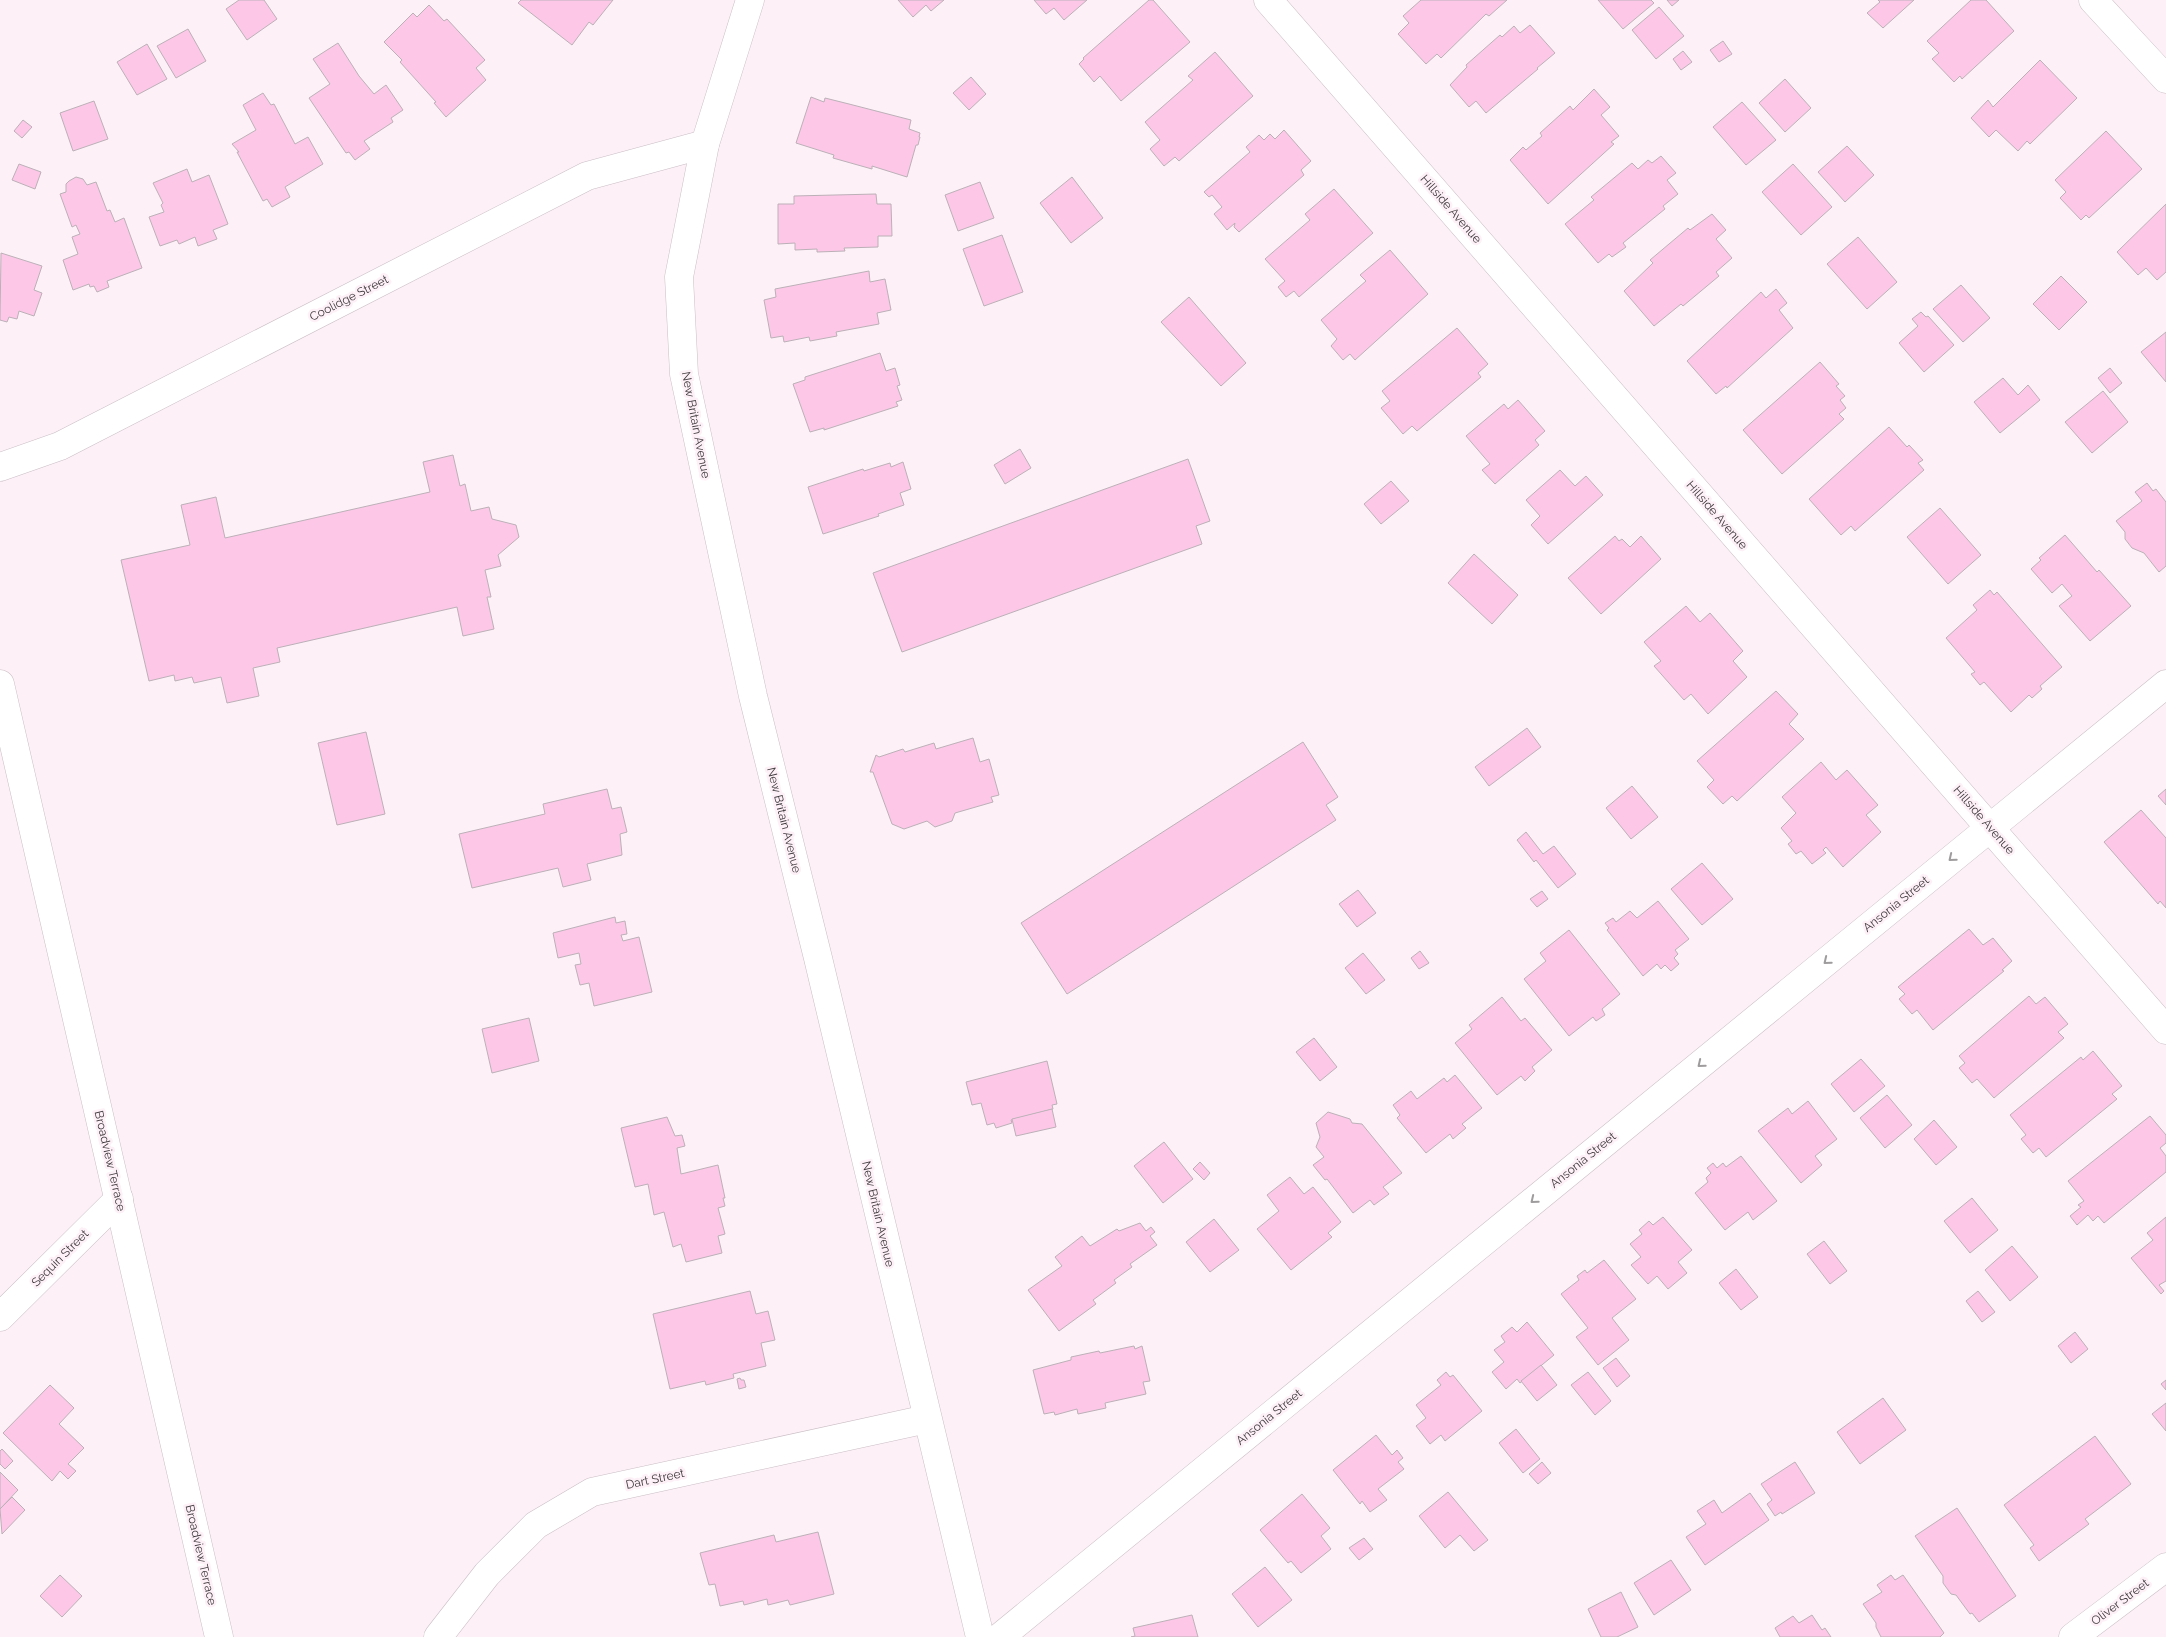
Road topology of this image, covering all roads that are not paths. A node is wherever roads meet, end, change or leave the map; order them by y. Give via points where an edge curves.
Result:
1 (750, 0) edge
2 (1268, 0) edge
3 (2093, 0) edge
4 (2166, 79) edge
5 (705, 144) junction
6 (0, 467) edge
7 (0, 684) edge
8 (2166, 684) edge
9 (1990, 827) junction
10 (2166, 1030) edge
11 (119, 1199) junction
12 (0, 1318) edge
13 (927, 1420) junction
14 (2166, 1567) edge
15 (219, 1637) edge
16 (438, 1637) edge
17 (980, 1637) edge
18 (1000, 1637) edge
19 (2073, 1637) edge

1 - 5 street, New Britain Avenue
2 - 9 street, Hillside Avenue
3 - 4 street
5 - 6 street, Coolidge Street via 586,176 60,446
5 - 13 street, New Britain Avenue via 679,277 684,374 753,696
7 - 11 street, Broadview Terrace
8 - 9 street, Ansonia Street
9 - 10 street, Hillside Avenue
9 -> 18 street, Ansonia Street
11 - 12 street, Sequin Street
11 - 15 street, Broadview Terrace
13 - 16 street, Dart Street via 592,1492 536,1525 487,1574
13 - 17 street, New Britain Avenue
14 - 19 street, Oliver Street

